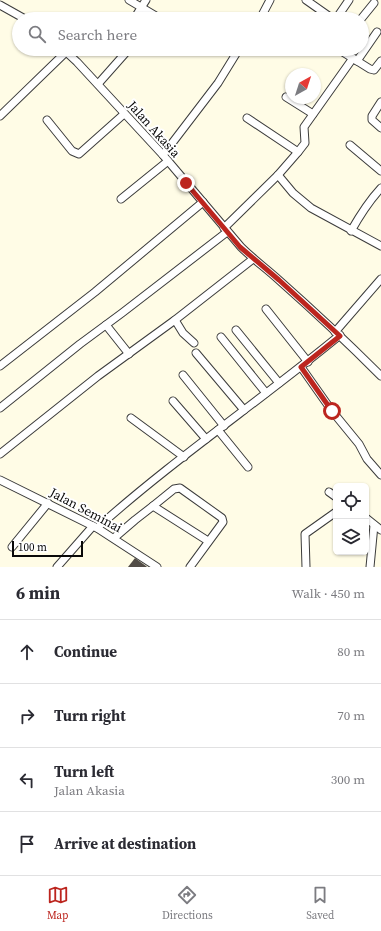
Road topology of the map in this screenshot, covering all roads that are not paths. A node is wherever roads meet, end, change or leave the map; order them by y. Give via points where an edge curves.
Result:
1 (129, 0) edge
2 (146, 0) edge
3 (270, 0) edge
4 (306, 0) edge
5 (346, 1) edge
6 (374, 2) dead end
7 (0, 5) edge
8 (142, 7) junction
9 (12, 12) edge
10 (139, 12) edge
11 (150, 12) edge
12 (264, 12) edge
13 (324, 12) edge
14 (339, 12) edge
15 (366, 12) edge
16 (377, 32) dead end
17 (369, 42) edge
18 (58, 56) edge
19 (70, 56) edge
20 (123, 56) edge
21 (235, 56) edge
22 (350, 56) edge
23 (358, 56) edge
24 (355, 60) junction
25 (381, 61) edge
26 (98, 84) junction
27 (381, 102) edge
28 (297, 104) edge
29 (124, 114) junction
30 (313, 114) junction
31 (0, 116) edge
32 (247, 118) dead end
33 (47, 120) dead end
34 (381, 128) edge
35 (350, 145) dead end
36 (298, 152) junction
37 (165, 158) junction
38 (381, 171) edge
39 (278, 175) junction
40 (381, 188) edge
41 (121, 200) dead end
42 (203, 202) junction
43 (225, 230) junction
44 (351, 230) junction
45 (381, 246) edge
46 (253, 259) junction
47 (381, 279) edge
48 (266, 309) dead end
49 (175, 320) junction
50 (106, 325) junction
51 (236, 330) dead end
52 (338, 334) junction
53 (222, 336) dead end
54 (194, 343) dead end
55 (196, 353) dead end
56 (129, 354) junction
57 (308, 362) junction
58 (0, 366) edge
59 (301, 367) junction
60 (183, 375) dead end
61 (381, 376) edge
62 (279, 383) junction
63 (266, 393) junction
64 (174, 401) dead end
65 (0, 408) edge
66 (244, 410) junction
67 (131, 418) dead end
68 (221, 428) junction
69 (206, 439) junction
70 (0, 454) edge
71 (184, 457) junction
72 (248, 467) dead end
73 (381, 475) edge
74 (0, 480) edge
75 (329, 492) dead end
76 (333, 495) edge
77 (48, 503) junction
78 (154, 506) junction
79 (333, 514) edge
80 (367, 519) edge
81 (374, 525) junction
82 (95, 527) junction
83 (381, 530) edge
84 (114, 538) junction
85 (208, 541) junction
86 (12, 547) dead end
87 (153, 566) edge
88 (59, 567) edge
89 (190, 567) edge
90 (306, 567) edge
91 (370, 567) edge

1 - 8 street
2 - 8 street
3 - 12 street
4 - 13 street
5 - 14 street
6 - 15 street
7 - 9 street
8 - 10 street
8 - 11 street
16 - 17 street
18 - 31 street
19 - 26 street, Jalan Akasia
20 - 26 street
21 - 37 street
22 - 24 street
23 - 24 street
24 - 25 street via 374,70
24 - 30 street
26 - 29 street, Jalan Akasia
27 - 34 street via 372,120
28 - 30 street
29 - 33 street via 78,154 72,151
29 - 37 street, Jalan Akasia
30 - 36 street via 304,128 305,143
32 - 36 street
35 - 38 street
36 - 39 street
37 - 41 street
37 - 42 street, Jalan Akasia
39 - 43 street
39 - 44 street via 293,193 311,208
40 - 44 street
42 - 43 street, Jalan Akasia
42 - 58 street via 95,292
43 - 46 street, Jalan Akasia
43 - 50 street
44 - 45 street
46 - 49 street
46 - 52 street, Jalan Akasia
47 - 52 street
48 - 57 street
49 - 54 street
49 - 56 street
50 - 56 street
50 - 65 street
51 - 62 street
52 - 57 street
52 - 61 street, Jalan Akasia
53 - 63 street
55 - 66 street
56 - 70 street
57 - 59 street
59 - 62 street
59 - 73 street via 359,444 366,459
60 - 68 street
62 - 63 street
63 - 66 street
64 - 69 street
66 - 68 street
67 - 71 street
68 - 69 street
68 - 72 street
69 - 71 street
71 - 82 street
74 - 77 street, Jalan Seminai
75 - 76 street
77 - 82 street, Jalan Seminai
77 - 86 street
78 - 84 street
78 - 85 street
78 - 85 street via 174,489 180,488 222,518 223,522
79 - 90 street via 305,534
80 - 81 street
81 - 83 street
81 - 91 street
82 - 84 street, Jalan Seminai
82 - 88 street
84 - 87 street, Jalan Seminai
85 - 89 street

